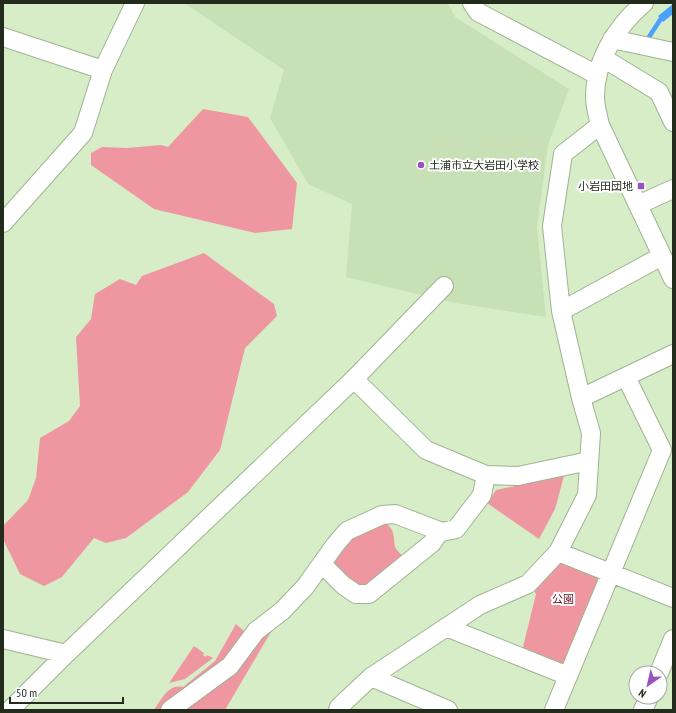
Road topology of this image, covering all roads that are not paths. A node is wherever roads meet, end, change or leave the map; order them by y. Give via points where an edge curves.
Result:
1 (135, 3) edge
2 (472, 3) edge
3 (644, 3) edge
4 (3, 37) edge
5 (612, 39) junction
6 (673, 52) edge
7 (604, 58) junction
8 (103, 70) junction
9 (597, 75) junction
10 (673, 122) edge
11 (600, 125) junction
12 (673, 189) edge
13 (638, 205) junction
14 (3, 223) edge
15 (662, 256) junction
16 (673, 279) edge
17 (444, 286) dead end
18 (561, 311) junction
19 (673, 354) edge
20 (626, 377) junction
21 (354, 379) junction
22 (581, 398) junction
23 (589, 461) junction
24 (486, 475) junction
25 (440, 531) junction
26 (558, 552) junction
27 (322, 564) junction
28 (610, 574) junction
29 (673, 598) edge
30 (446, 628) junction
31 (673, 638) edge
32 (3, 639) edge
33 (66, 654) junction
34 (662, 665) edge
35 (371, 676) junction
36 (568, 676) junction
37 (10, 710) edge
38 (170, 710) edge
39 (338, 710) edge
40 (448, 710) edge
41 (554, 710) edge

1 - 8 street
2 - 9 street via 478,12
3 - 5 street
4 - 8 street
5 - 6 street
5 - 7 street
7 - 9 street
7 - 10 street via 659,92
8 - 14 street via 83,133
9 - 11 street via 595,98
11 - 13 street
11 - 18 street via 563,154 552,226
12 - 13 street
13 - 15 street
15 - 16 street
15 - 18 street
17 - 21 street
18 - 22 street
19 - 20 street
20 - 22 street
20 - 28 street via 662,450
21 - 24 street via 426,450
21 - 33 street
22 - 23 street via 591,434
23 - 24 street via 518,476
23 - 26 street via 587,495
24 - 25 street via 482,495 467,516 456,529
25 - 27 street via 395,514 382,515 347,531
25 - 27 street via 432,544 369,594 356,594
26 - 28 street
26 - 30 street via 528,584 480,605
27 - 38 street via 282,611 256,631 230,666
28 - 29 street
28 - 36 street
30 - 35 street
30 - 36 street
31 - 34 street
32 - 33 street
33 - 37 street
35 - 39 street
35 - 40 street
36 - 41 street

